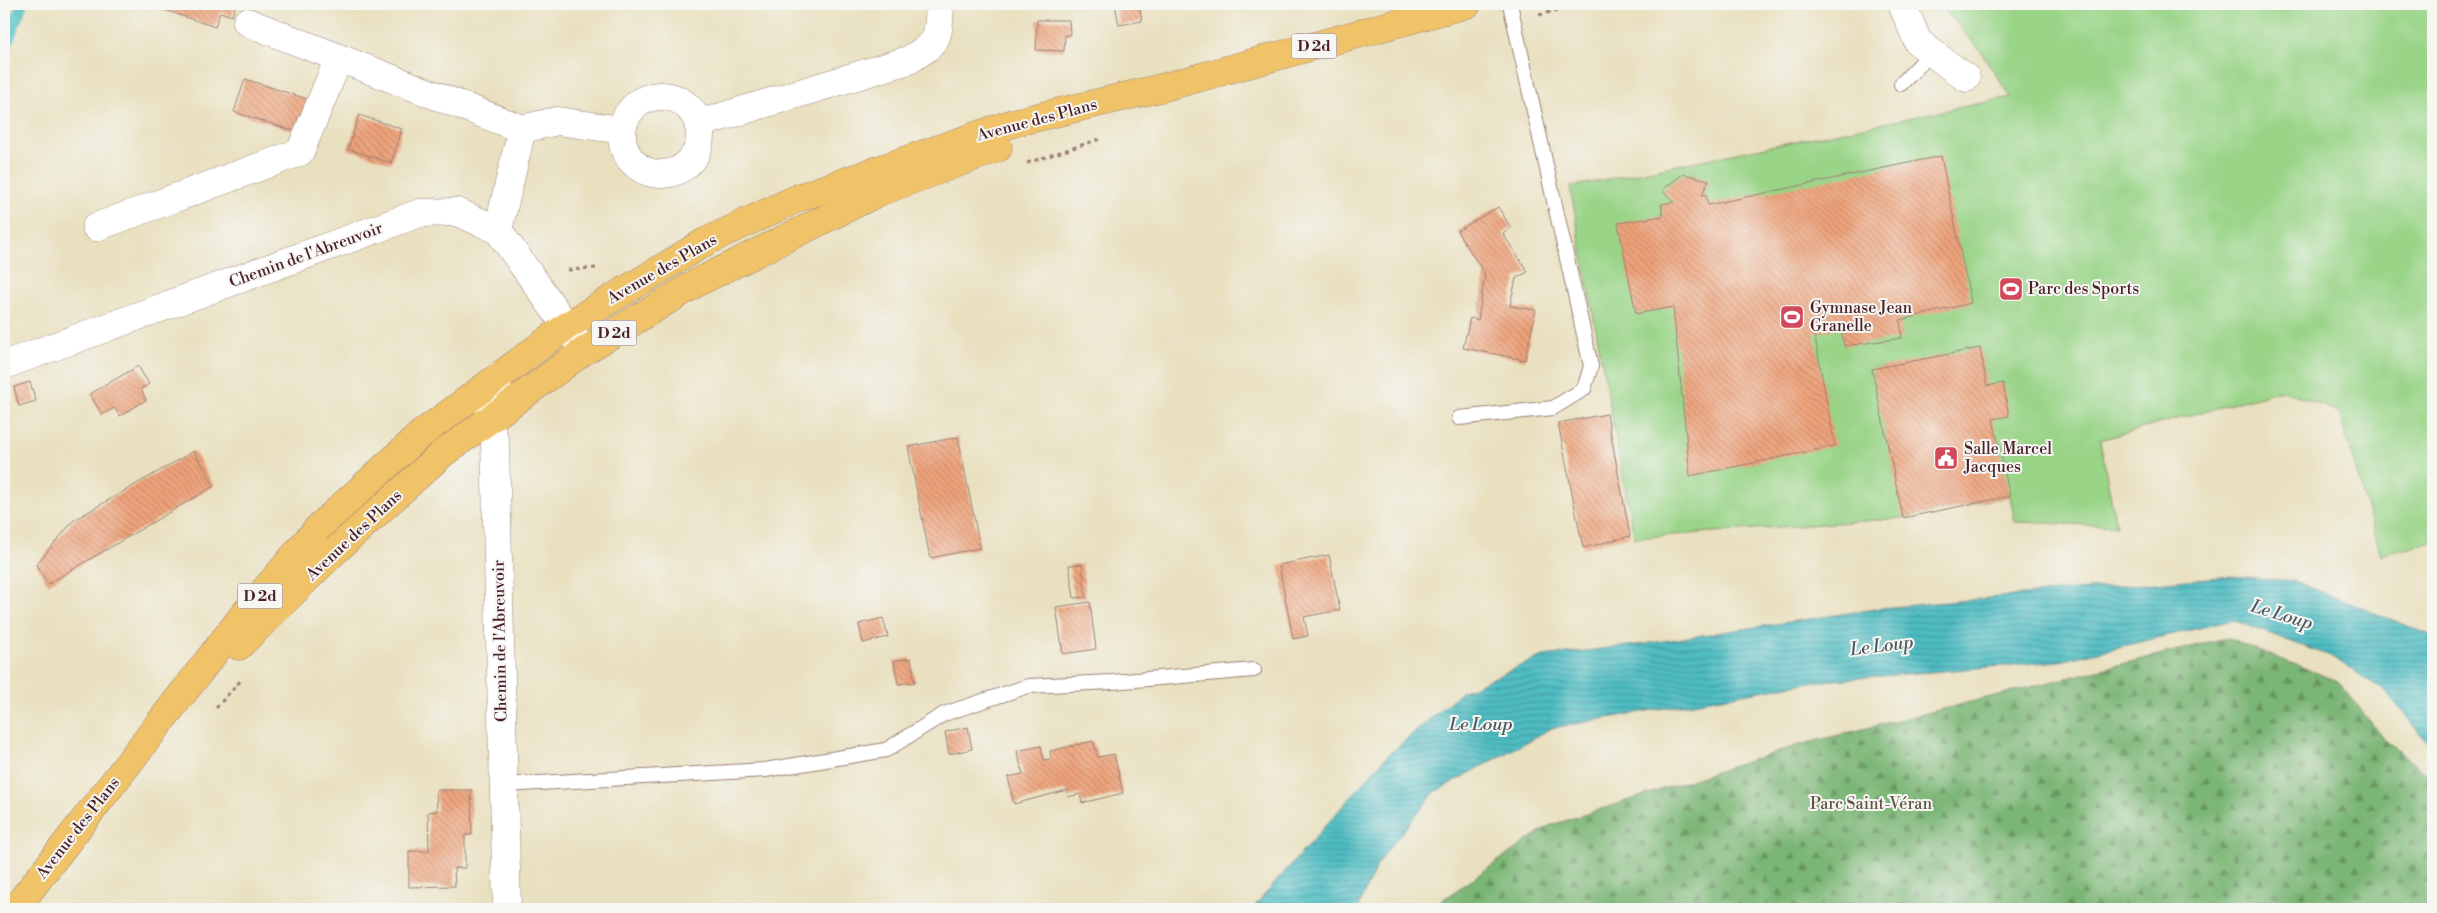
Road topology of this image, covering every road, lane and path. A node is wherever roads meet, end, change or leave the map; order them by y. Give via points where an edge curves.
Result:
1 (940, 4) edge
2 (1467, 4) edge
3 (1510, 4) edge
4 (1581, 4) edge
5 (1902, 4) edge
6 (247, 22) dead end
7 (1514, 22) junction
8 (1932, 52) junction
9 (339, 58) junction
10 (1966, 78) dead end
11 (1901, 84) dead end
12 (1161, 88) junction
13 (698, 124) junction
14 (522, 128) junction
15 (622, 130) junction
16 (1108, 136) dead end
17 (1024, 165) dead end
18 (96, 227) dead end
19 (498, 230) junction
20 (567, 326) junction
21 (584, 351) junction
22 (4, 365) edge
23 (500, 375) junction
24 (1459, 418) dead end
25 (488, 420) junction
26 (1254, 670) dead end
27 (245, 676) dead end
28 (212, 712) dead end
29 (159, 724) junction
30 (504, 785) junction
31 (15, 909) edge
32 (507, 909) edge

1 - 13 street via 938,36 909,60
2 - 12 main road, Avenue des Plans / D 2d
3 - 7 lane
4 - 7 path
5 - 8 street via 1918,42
6 - 9 street
7 - 24 lane via 1591,366 1584,389 1553,408
8 - 10 street
8 - 11 lane
9 - 14 street
9 - 18 street via 300,152
12 - 20 main road, Avenue des Plans / D 2d via 1012,123 798,198 705,242
12 - 21 main road, Avenue des Plans / D 2d via 879,192 698,282
13 - 15 street via 683,102 657,96 634,106
13 - 15 street via 697,149 690,160 675,170 657,174 634,164 622,142
14 - 15 street via 557,121
14 - 19 street
16 - 17 path
19 - 20 street
19 - 22 street, Chemin de l'Abreuvoir via 457,212 420,214
20 - 21 street
20 - 23 main road, Avenue des Plans / D 2d
21 - 25 main road, Avenue des Plans / D 2d
23 - 25 street
23 - 29 main road, Avenue des Plans / D 2d via 420,436 318,528 242,617
25 - 29 main road, Avenue des Plans / D 2d via 442,454 342,544
25 - 30 street, Chemin de l'Abreuvoir via 495,442
26 - 30 lane via 1028,686 944,714 886,750 765,770
27 - 28 path
29 - 31 main road, Avenue des Plans / D 2d
30 - 32 street, Chemin de l'Abreuvoir

